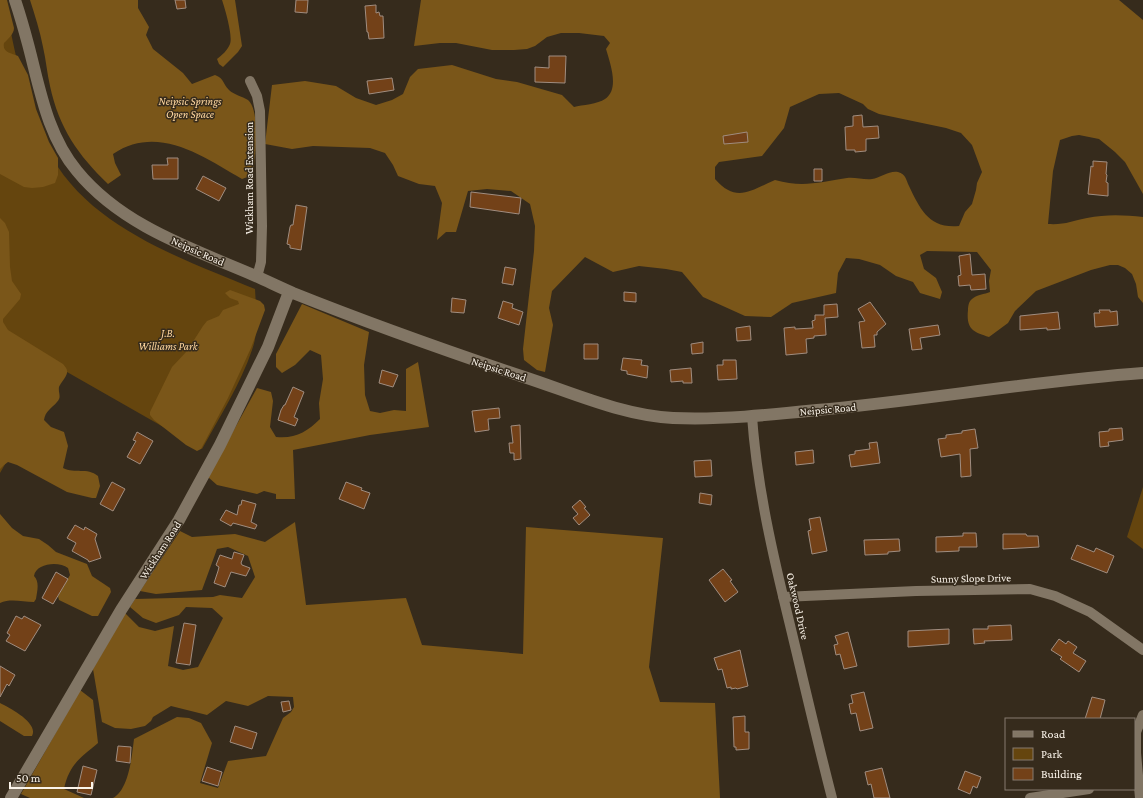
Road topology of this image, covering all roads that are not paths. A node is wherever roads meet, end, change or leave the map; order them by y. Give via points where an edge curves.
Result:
1 (15, 0) edge
2 (250, 81) dead end
3 (257, 277) junction
4 (289, 292) junction
5 (1143, 373) edge
6 (752, 416) junction
7 (783, 597) junction
8 (1143, 650) edge
9 (1143, 716) edge
10 (1138, 782) edge
11 (1082, 790) edge
12 (11, 798) edge
13 (832, 798) edge
14 (1030, 798) edge
15 (1140, 798) edge

1 - 3 street, Neipsic Road via 47,118 76,170 102,196 153,230
2 - 3 street, Wickham Road Extension via 260,110 262,226 261,262
3 - 4 street, Neipsic Road
4 - 6 street, Neipsic Road via 436,348 615,408 673,418
4 - 12 street, Wickham Road via 268,347 220,445 179,520 121,610
5 - 6 street, Neipsic Road via 884,404
6 - 7 street, Oakwood Drive via 761,494
7 - 8 street, Sunny Slope Drive via 1030,589 1055,596 1090,612
7 - 13 street, Oakwood Drive
9 - 10 street via 1136,732
10 - 15 street
11 - 14 street

